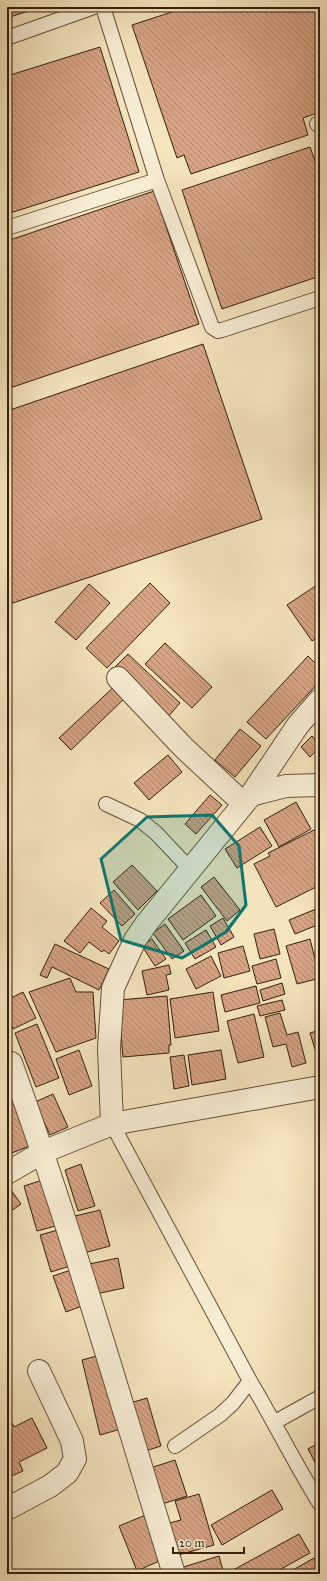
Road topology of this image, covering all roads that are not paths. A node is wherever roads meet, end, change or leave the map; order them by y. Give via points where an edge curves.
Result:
1 (94, 7) edge
2 (103, 7) edge
3 (7, 38) edge
4 (157, 180) junction
5 (7, 228) edge
6 (320, 298) edge
7 (118, 678) dead end
8 (320, 700) edge
9 (320, 785) edge
10 (247, 799) junction
11 (106, 804) dead end
12 (191, 870) junction
13 (11, 1062) dead end
14 (320, 1087) edge
15 (112, 1124) junction
16 (43, 1152) junction
17 (7, 1173) edge
18 (40, 1371) dead end
19 (250, 1381) junction
20 (320, 1397) edge
21 (275, 1422) junction
22 (175, 1446) dead end
23 (320, 1504) edge
24 (7, 1509) edge
25 (174, 1574) edge

1 - 3 lane
2 - 4 lane
4 - 5 lane
4 - 6 lane via 215,329 222,330
7 - 10 street via 183,747
8 - 10 street via 298,725
9 - 10 street via 286,786
10 - 12 street
11 - 12 lane via 144,823
12 - 15 street via 135,940 113,988 109,1048
13 - 16 street
14 - 15 street
15 - 16 street
15 - 19 lane
16 - 17 street
16 - 25 street
18 - 24 street via 72,1441 75,1458 68,1473 50,1486
19 - 21 lane
19 - 22 lane via 220,1416
20 - 21 lane
21 - 23 lane

